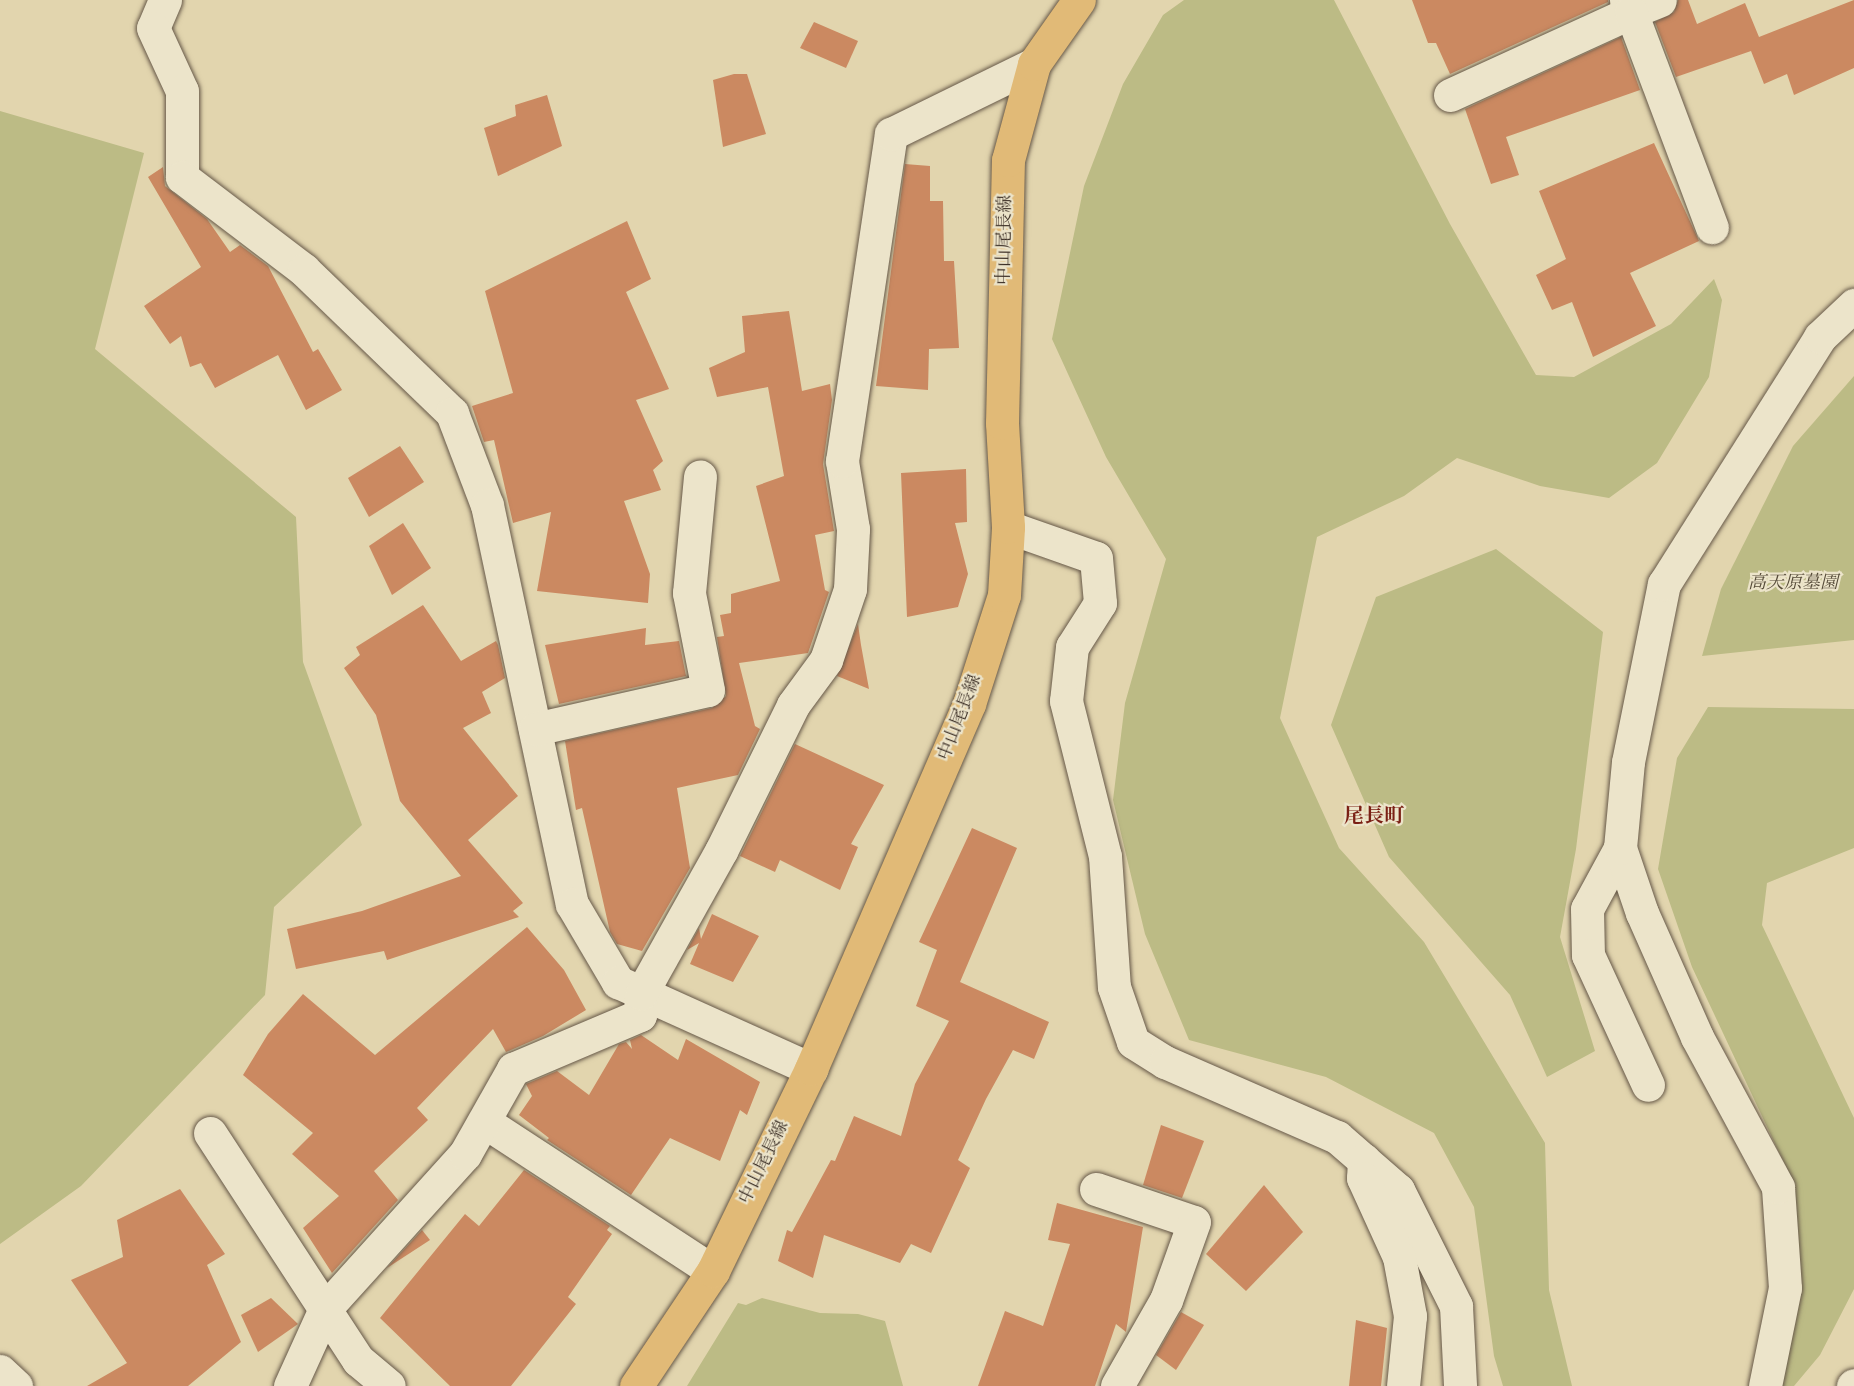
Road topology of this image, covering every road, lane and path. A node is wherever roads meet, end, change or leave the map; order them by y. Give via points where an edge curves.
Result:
1 (165, 0) edge
2 (1079, 0) edge
3 (1639, 4) edge
4 (1034, 64) junction
5 (1450, 95) dead end
6 (1712, 227) dead end
7 (1854, 305) edge
8 (700, 477) dead end
9 (1008, 527) junction
10 (534, 729) junction
11 (1620, 848) junction
12 (640, 994) junction
13 (811, 1070) junction
14 (1648, 1085) dead end
15 (485, 1122) junction
16 (210, 1133) dead end
17 (1364, 1160) junction
18 (1096, 1189) dead end
19 (713, 1271) junction
20 (325, 1310) junction
21 (0, 1371) edge
22 (16, 1386) edge
23 (290, 1386) edge
24 (389, 1386) edge
25 (636, 1386) edge
26 (1117, 1386) edge
27 (1403, 1386) edge
28 (1460, 1386) edge
29 (1765, 1386) edge

1 - 10 street via 153,28 182,92 182,177 304,270 452,413 487,505
2 - 4 main road, 中山尾長線
3 - 5 street
3 - 6 street
4 - 9 main road, 中山尾長線 via 1008,160 1002,423
4 - 12 street via 891,134 842,461 853,529 850,589 826,660 792,705 722,850
7 - 11 street via 1820,338 1664,584 1628,762
8 - 10 street via 689,593 708,690
9 - 13 main road, 中山尾長線 via 1004,595 969,704
9 - 17 street via 1096,558 1100,603 1072,647 1066,701 1105,856 1114,987 1133,1042 1165,1062 1338,1137
10 - 12 street via 572,904 618,982
11 - 14 street via 1587,909 1588,955
11 - 29 street via 1642,913 1697,1037 1778,1188 1785,1288
12 - 13 street
12 - 15 street via 640,1015 513,1069
13 - 19 main road, 中山尾長線
15 - 19 street
15 - 20 street via 465,1154
16 - 20 street
17 - 27 street via 1363,1178 1399,1257 1410,1316
17 - 28 street via 1398,1190 1456,1306
18 - 26 street via 1194,1222 1166,1300
19 - 25 main road, 中山尾長線
20 - 23 street
20 - 24 street via 358,1360
21 - 22 street

